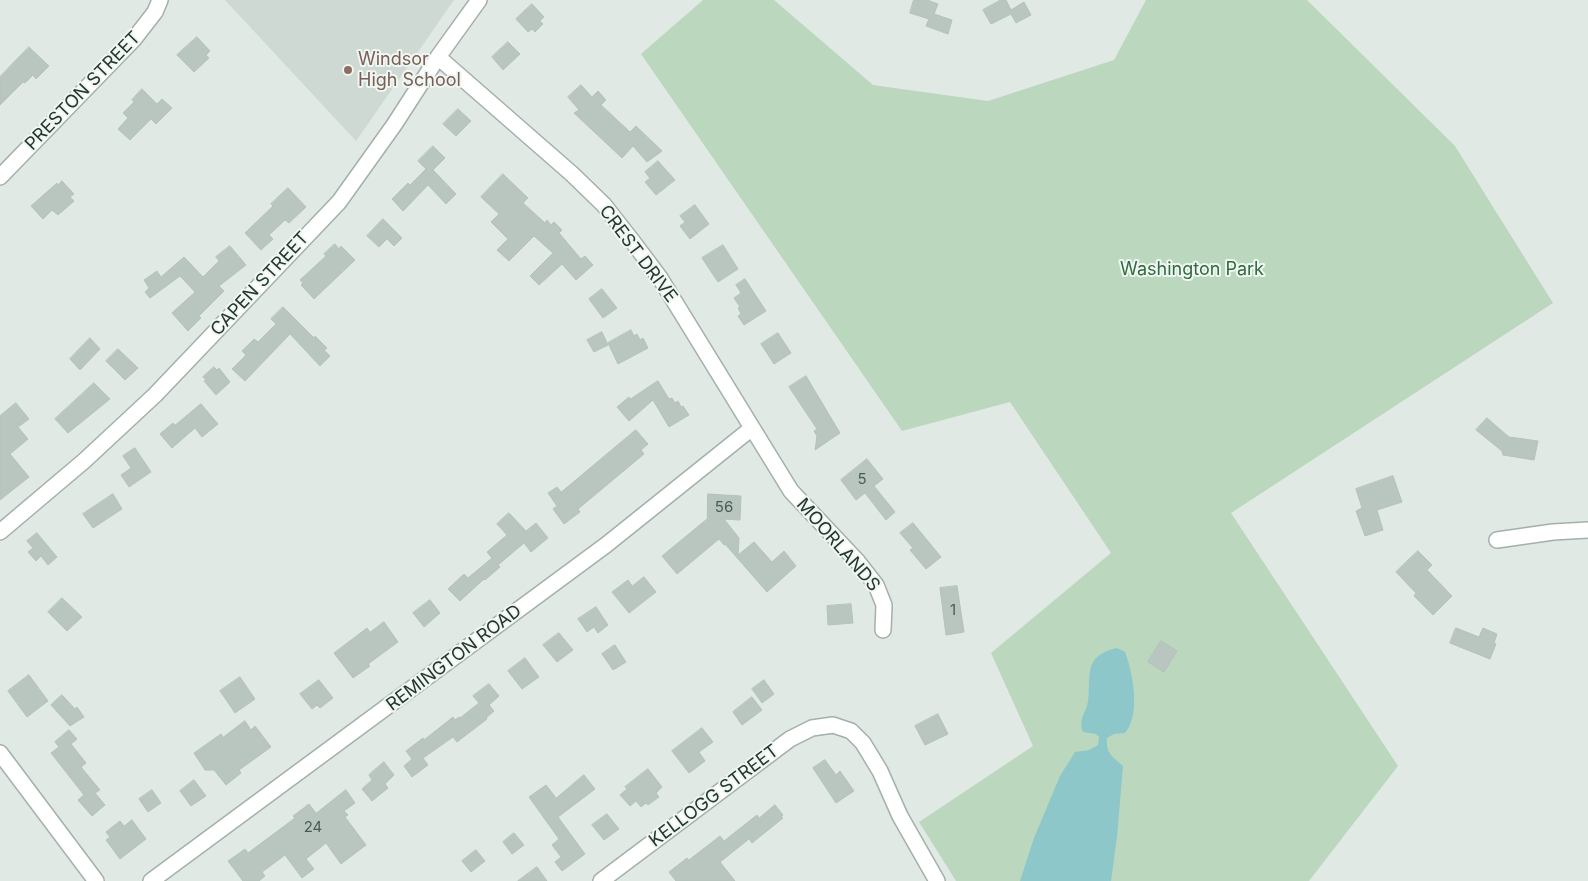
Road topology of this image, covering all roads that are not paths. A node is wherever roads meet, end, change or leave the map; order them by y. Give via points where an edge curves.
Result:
1 (160, 0) edge
2 (479, 0) edge
3 (438, 57) junction
4 (0, 178) edge
5 (752, 428) junction
6 (791, 490) joint
7 (1588, 530) edge
8 (0, 532) edge
9 (1497, 540) dead end
10 (883, 630) dead end
11 (0, 753) edge
12 (96, 881) edge
13 (150, 881) edge
14 (601, 881) edge
15 (937, 881) edge

1 - 4 street, PRESTON STREET via 134,39
2 - 3 street, CAPEN STREET
3 - 5 street, CREST DRIVE via 604,205 660,278
3 - 8 street, CAPEN STREET via 339,202 155,395
5 - 6 street, CREST DRIVE
5 - 13 street, REMINGTON ROAD via 606,545
6 - 10 street, MOORLANDS via 876,585 884,605
7 - 9 street
11 - 12 street
14 - 15 street, KELLOGG STREET via 790,739 812,728 833,725 851,732 865,745

